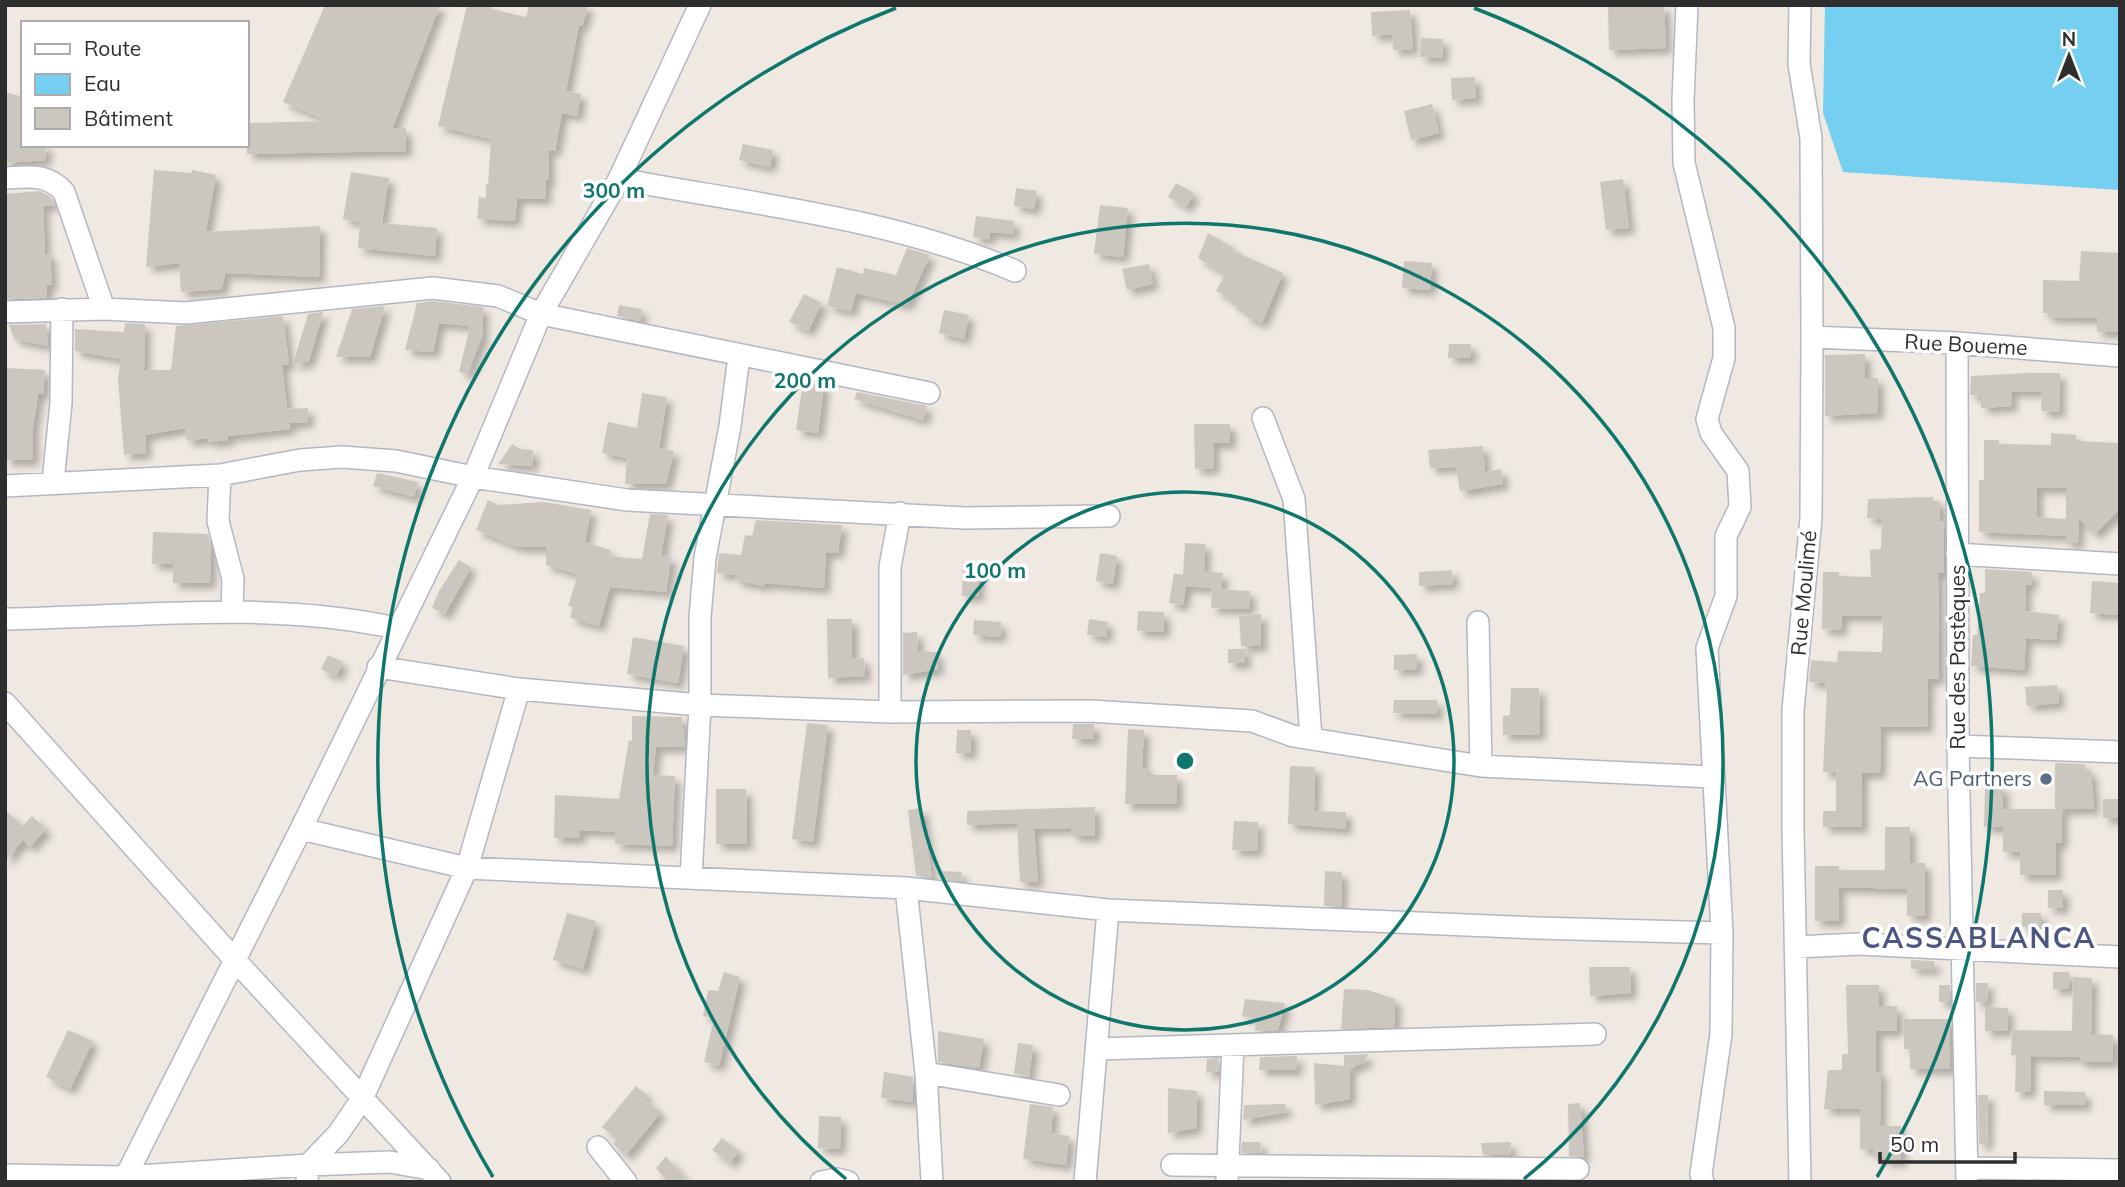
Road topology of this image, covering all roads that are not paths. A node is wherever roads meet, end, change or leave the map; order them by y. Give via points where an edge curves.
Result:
1 (700, 5) edge
2 (1688, 5) edge
3 (1800, 5) edge
4 (5, 178) edge
5 (619, 179) junction
6 (1015, 271) dead end
7 (62, 309) junction
8 (104, 309) junction
9 (5, 312) edge
10 (541, 314) junction
11 (1812, 337) junction
12 (1957, 343) junction
13 (738, 356) junction
14 (2120, 356) edge
15 (929, 393) dead end
16 (1263, 418) dead end
17 (220, 475) junction
18 (473, 477) junction
19 (53, 482) junction
20 (5, 486) edge
21 (717, 507) junction
22 (900, 513) junction
23 (1109, 516) dead end
24 (1957, 554) junction
25 (2120, 565) edge
26 (232, 611) junction
27 (5, 619) edge
28 (1478, 622) dead end
29 (396, 628) junction
30 (378, 667) junction
31 (519, 689) junction
32 (5, 704) edge
33 (700, 705) junction
34 (890, 712) junction
35 (1311, 738) junction
36 (1958, 746) junction
37 (2120, 752) edge
38 (1481, 766) junction
39 (1712, 778) junction
40 (301, 829) junction
41 (467, 868) junction
42 (691, 878) junction
43 (906, 888) junction
44 (1108, 910) junction
45 (1722, 933) junction
46 (1796, 947) junction
47 (1963, 950) junction
48 (2120, 957) edge
49 (234, 959) junction
50 (1595, 1034) dead end
51 (1233, 1045) junction
52 (1097, 1049) junction
53 (926, 1073) junction
54 (1059, 1095) dead end
55 (362, 1098) junction
56 (598, 1147) dead end
57 (1172, 1165) dead end
58 (1578, 1169) dead end
59 (2120, 1170) edge
60 (308, 1173) edge
61 (1228, 1173) edge
62 (5, 1174) edge
63 (1967, 1175) edge
64 (435, 1176) edge
65 (124, 1179) edge
66 (626, 1182) edge
67 (821, 1182) edge
68 (848, 1182) edge
69 (932, 1182) edge
70 (1085, 1182) edge
71 (1703, 1182) edge
72 (1800, 1182) edge

1 - 5 street
2 - 39 street via 1685,163 1724,328 1724,358 1707,419 1711,433 1738,471 1741,507 1726,536 1726,596 1707,648
3 - 11 street, Rue Moulimé via 1799,64 1811,138
4 - 8 street via 39,176 64,191
5 - 6 street via 894,230 962,248
5 - 10 street
7 - 8 street
7 - 9 street
7 - 19 street via 61,403
8 - 10 street via 186,313 433,288 498,296
10 - 13 street
10 - 18 street
11 - 12 street, Rue Boueme
11 - 46 street, Rue Moulimé via 1811,518 1793,710
12 - 14 street, Rue Boueme
12 - 24 street, Rue des Pastèques
13 - 15 street
13 - 21 street
16 - 35 street via 1294,499
17 - 18 street via 342,457 396,461
17 - 19 street
17 - 26 street via 218,521 233,579
18 - 21 street via 627,500
18 - 29 street
19 - 20 street
21 - 22 street
21 - 33 street via 705,558
22 - 23 street via 1043,519
22 - 34 street via 890,567
24 - 25 street
24 - 36 street, Rue des Pastèques
26 - 27 street
26 - 29 street via 352,619
28 - 38 street
29 - 30 street
30 - 31 street
30 - 40 street
31 - 33 street
31 - 41 street
32 - 49 street
33 - 34 street
33 - 42 street
34 - 35 street via 1090,711 1252,721
35 - 38 street
36 - 37 street
36 - 47 street, Rue des Pastèques
38 - 39 street
39 - 45 street
40 - 41 street
40 - 49 street
41 - 42 street
41 - 55 street
42 - 43 street
43 - 44 street
43 - 53 street
44 - 45 street
44 - 52 street
45 - 71 street via 1720,1034
46 - 47 street via 1859,944
46 - 72 street, Rue Moulimé
47 - 48 street
47 - 63 street, Rue des Pastèques
49 - 55 street
49 - 65 street
50 - 51 street
51 - 52 street
51 - 61 street
52 - 70 street
53 - 54 street
53 - 69 street
55 - 60 street
55 - 64 street
56 - 66 street
57 - 61 street
58 - 61 street
59 - 63 street
60 - 64 street via 390,1162
60 - 65 street
62 - 65 street
67 - 68 street

